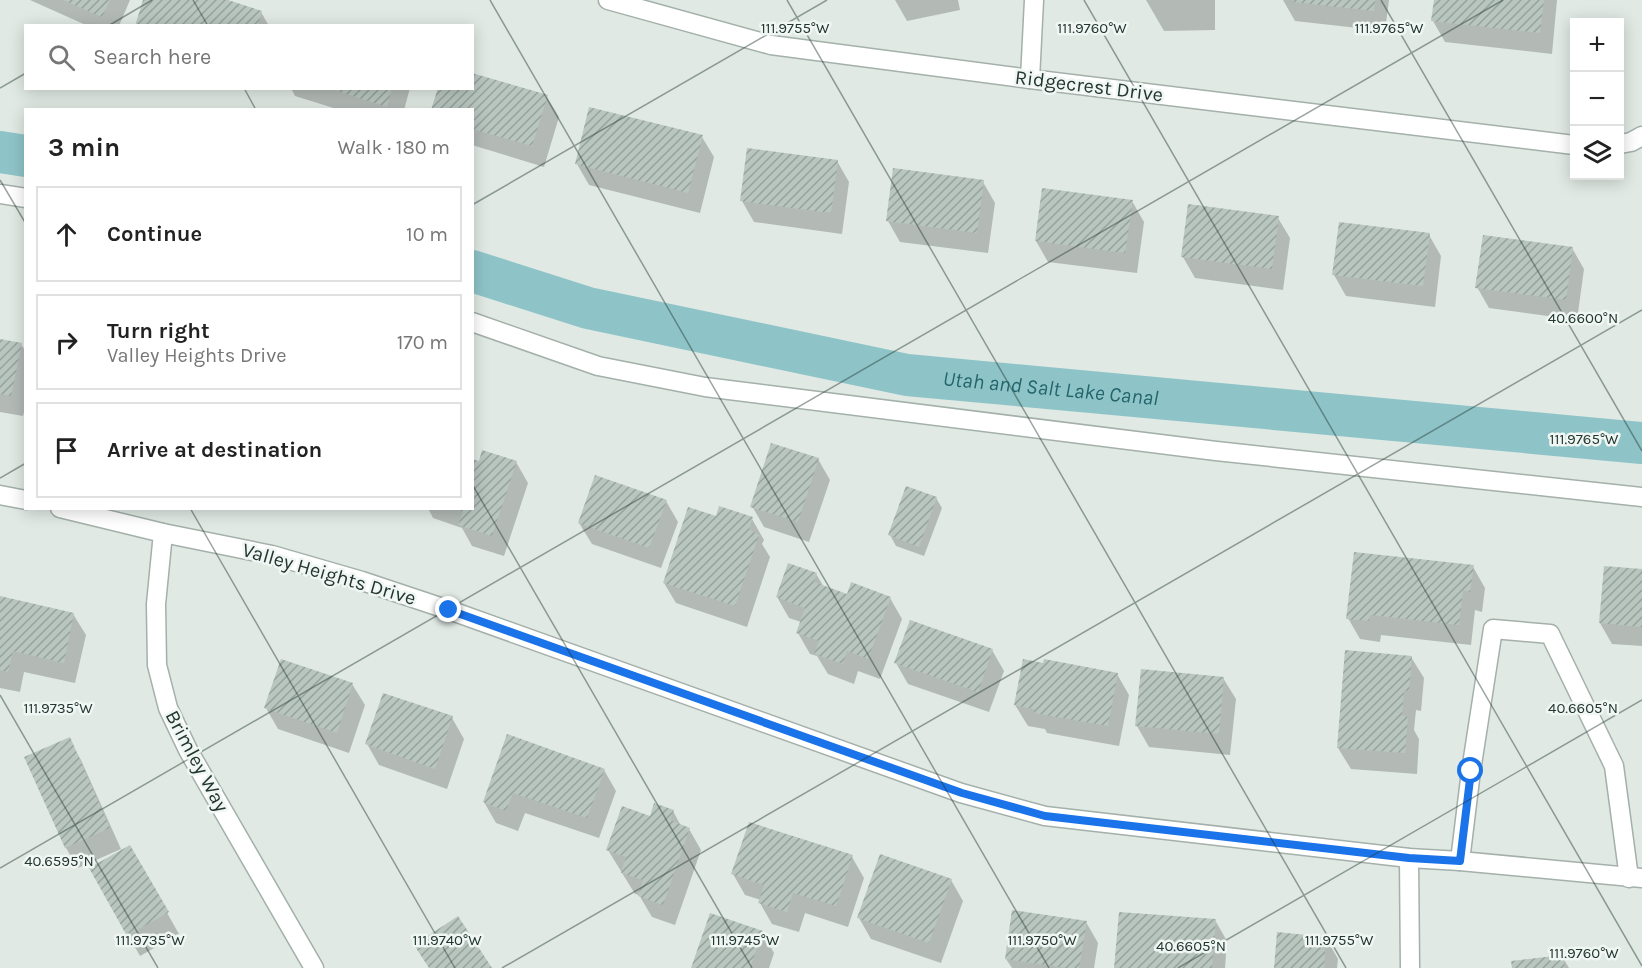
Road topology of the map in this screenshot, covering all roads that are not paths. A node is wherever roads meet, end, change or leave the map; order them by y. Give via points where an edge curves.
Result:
1 (608, 0) edge
2 (1034, 0) edge
3 (1030, 79) junction
4 (1642, 136) edge
5 (1624, 143) edge
6 (1570, 144) edge
7 (0, 194) edge
8 (24, 198) edge
9 (474, 323) edge
10 (0, 495) edge
11 (1642, 497) edge
12 (24, 500) edge
13 (69, 510) edge
14 (163, 532) junction
15 (1409, 858) junction
16 (1460, 861) junction
17 (1636, 878) edge
18 (314, 968) edge
19 (1410, 968) edge

1 - 3 street, Ridgecrest Drive via 771,45
2 - 3 street
3 - 6 street, Ridgecrest Drive
4 - 5 street
7 - 8 street
9 - 11 street via 598,366 705,387 1216,451
10 - 12 street
13 - 14 street, Valley Heights Drive
14 - 15 street, Valley Heights Drive via 272,555 362,581 962,793 1024,811
14 - 18 street, Brimley Way via 156,614 157,665 168,708 188,750
15 - 16 street, Valley Heights Drive
15 - 19 street
16 - 17 street, Valley Heights Drive
16 - 17 street via 1492,629 1550,634 1614,766

